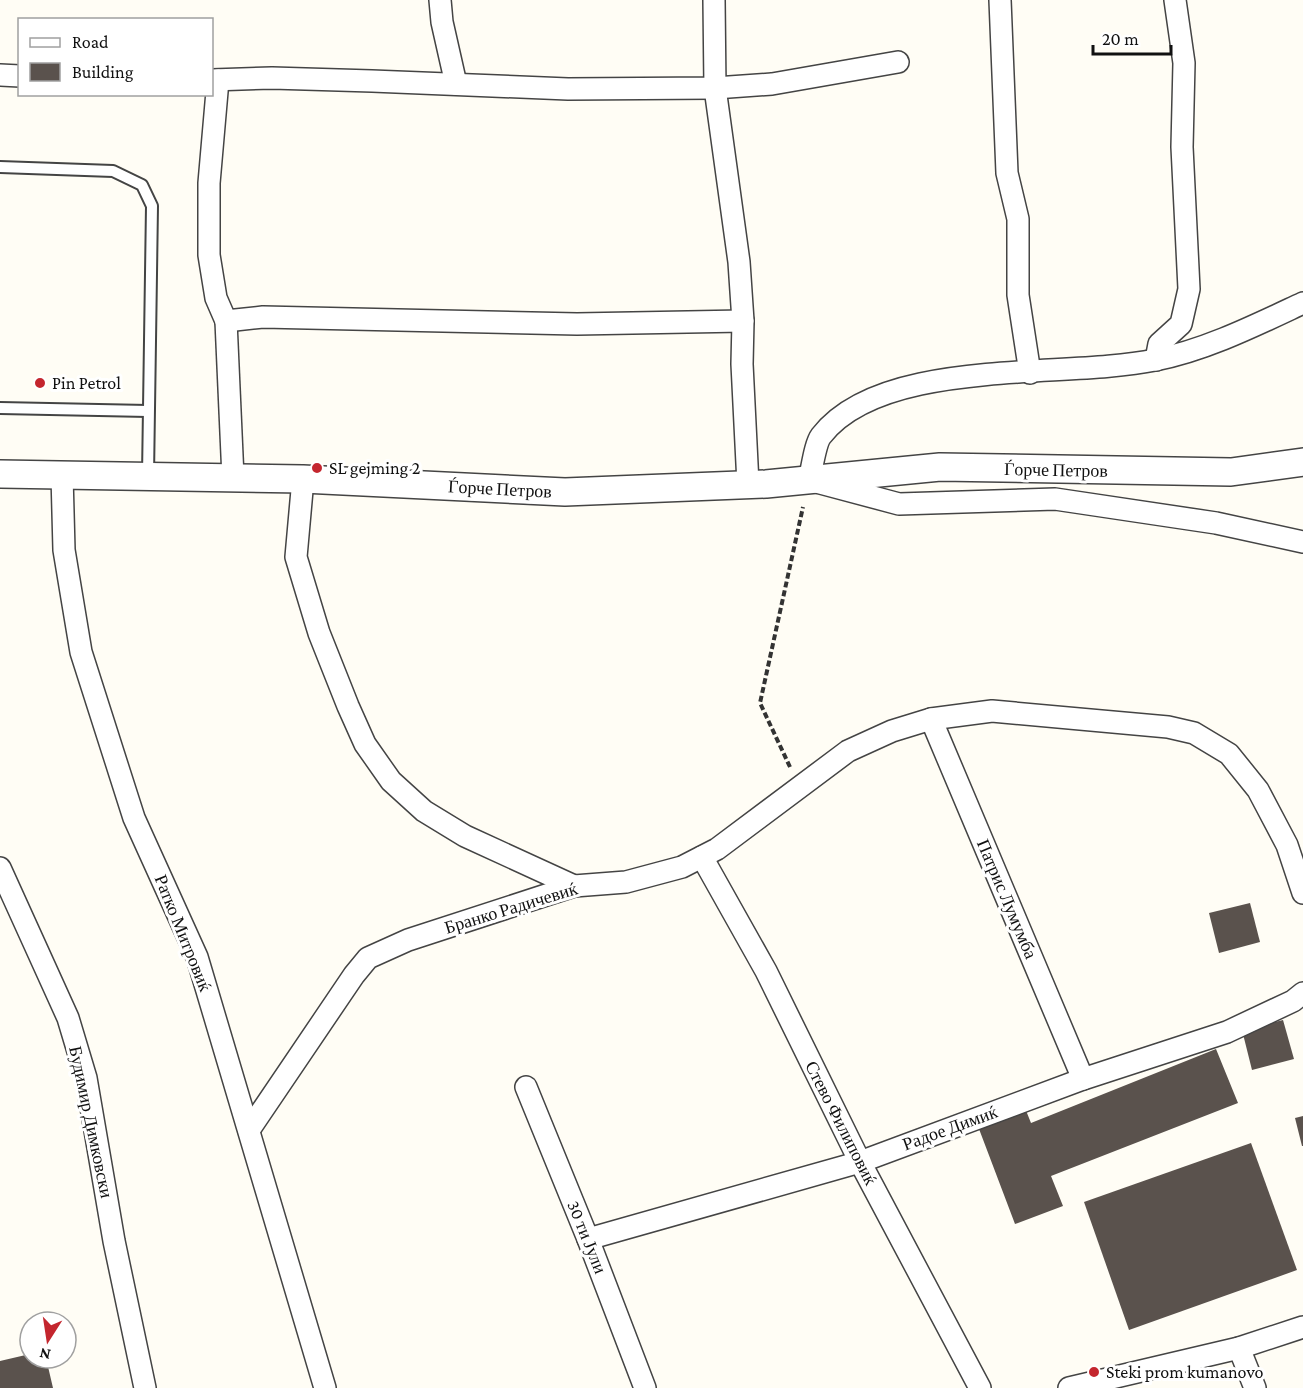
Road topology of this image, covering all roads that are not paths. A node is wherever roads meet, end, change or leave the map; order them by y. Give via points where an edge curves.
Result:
1 (440, 0) edge
2 (714, 0) edge
3 (1000, 0) edge
4 (1175, 0) edge
5 (898, 62) dead end
6 (0, 75) edge
7 (18, 76) edge
8 (215, 80) edge
9 (456, 84) junction
10 (715, 88) junction
11 (0, 167) edge
12 (1303, 303) edge
13 (226, 321) junction
14 (743, 321) junction
15 (1156, 360) junction
16 (1030, 373) junction
17 (0, 408) edge
18 (148, 411) junction
19 (1303, 462) edge
20 (0, 474) edge
21 (62, 475) junction
22 (148, 476) junction
23 (233, 478) junction
24 (303, 479) junction
25 (809, 480) junction
26 (748, 484) junction
27 (1303, 542) edge
28 (931, 719) junction
29 (702, 857) junction
30 (0, 868) edge
31 (574, 886) junction
32 (1303, 893) edge
33 (1303, 993) edge
34 (1083, 1079) junction
35 (526, 1087) dead end
36 (249, 1130) junction
37 (860, 1162) junction
38 (588, 1239) junction
39 (1303, 1327) edge
40 (1239, 1348) junction
41 (145, 1388) edge
42 (325, 1388) edge
43 (645, 1388) edge
44 (980, 1388) edge
45 (1069, 1388) edge
46 (1256, 1388) edge

1 - 9 street
2 - 10 street
3 - 16 street via 1007,173 1018,219 1018,295
4 - 15 street via 1184,63 1182,147 1188,289 1181,324 1159,344
5 - 10 street via 772,84
6 - 7 street
8 - 9 street
8 - 13 street via 209,255 216,298
9 - 10 street via 568,89
10 - 14 street via 739,262
11 - 18 lane via 113,171 142,185 152,206
12 - 15 street via 1210,343
13 - 14 street via 263,317 577,324
13 - 23 street
14 - 26 street
15 - 16 street
16 - 25 street via 967,376 904,387 852,408 820,438
17 - 18 lane
18 - 22 lane
19 - 25 street, Ѓорче Петров via 1231,472 940,468
20 - 21 street, Ѓорче Петров
21 - 22 street, Ѓорче Петров
21 - 36 street, Ратко Митровиќ via 64,550 81,652 134,818 197,957
22 - 23 street, Ѓорче Петров
23 - 24 street, Ѓорче Петров
24 - 26 street, Ѓорче Петров via 565,492
24 - 31 street via 296,556 319,633 365,744 391,781 424,811 465,836
25 - 26 street, Ѓорче Петров
25 - 27 street via 899,504 1055,499 1216,523
28 - 29 street, Бранко Радичевиќ via 848,751
28 - 32 street, Бранко Радичевиќ via 992,711 1168,727 1194,733 1229,754 1258,790 1287,845
28 - 34 street, Патрис Лумумба
29 - 31 street, Бранко Радичевиќ via 682,867 626,882
29 - 37 street, Стево Филиповиќ via 766,971
30 - 41 street, Будимир Димковски via 68,1018 86,1078
31 - 36 street, Бранко Радичевиќ via 408,940 368,958
33 - 34 street, Радое Димиќ via 1227,1032
34 - 37 street, Радое Димиќ
35 - 38 street, 30 ти Јули
36 - 42 street, Ратко Митровиќ
37 - 38 street, Радое Димиќ
37 - 44 street, Стево Филиповиќ
38 - 43 street, 30 ти Јули
39 - 40 street
40 - 45 street
40 - 46 street

